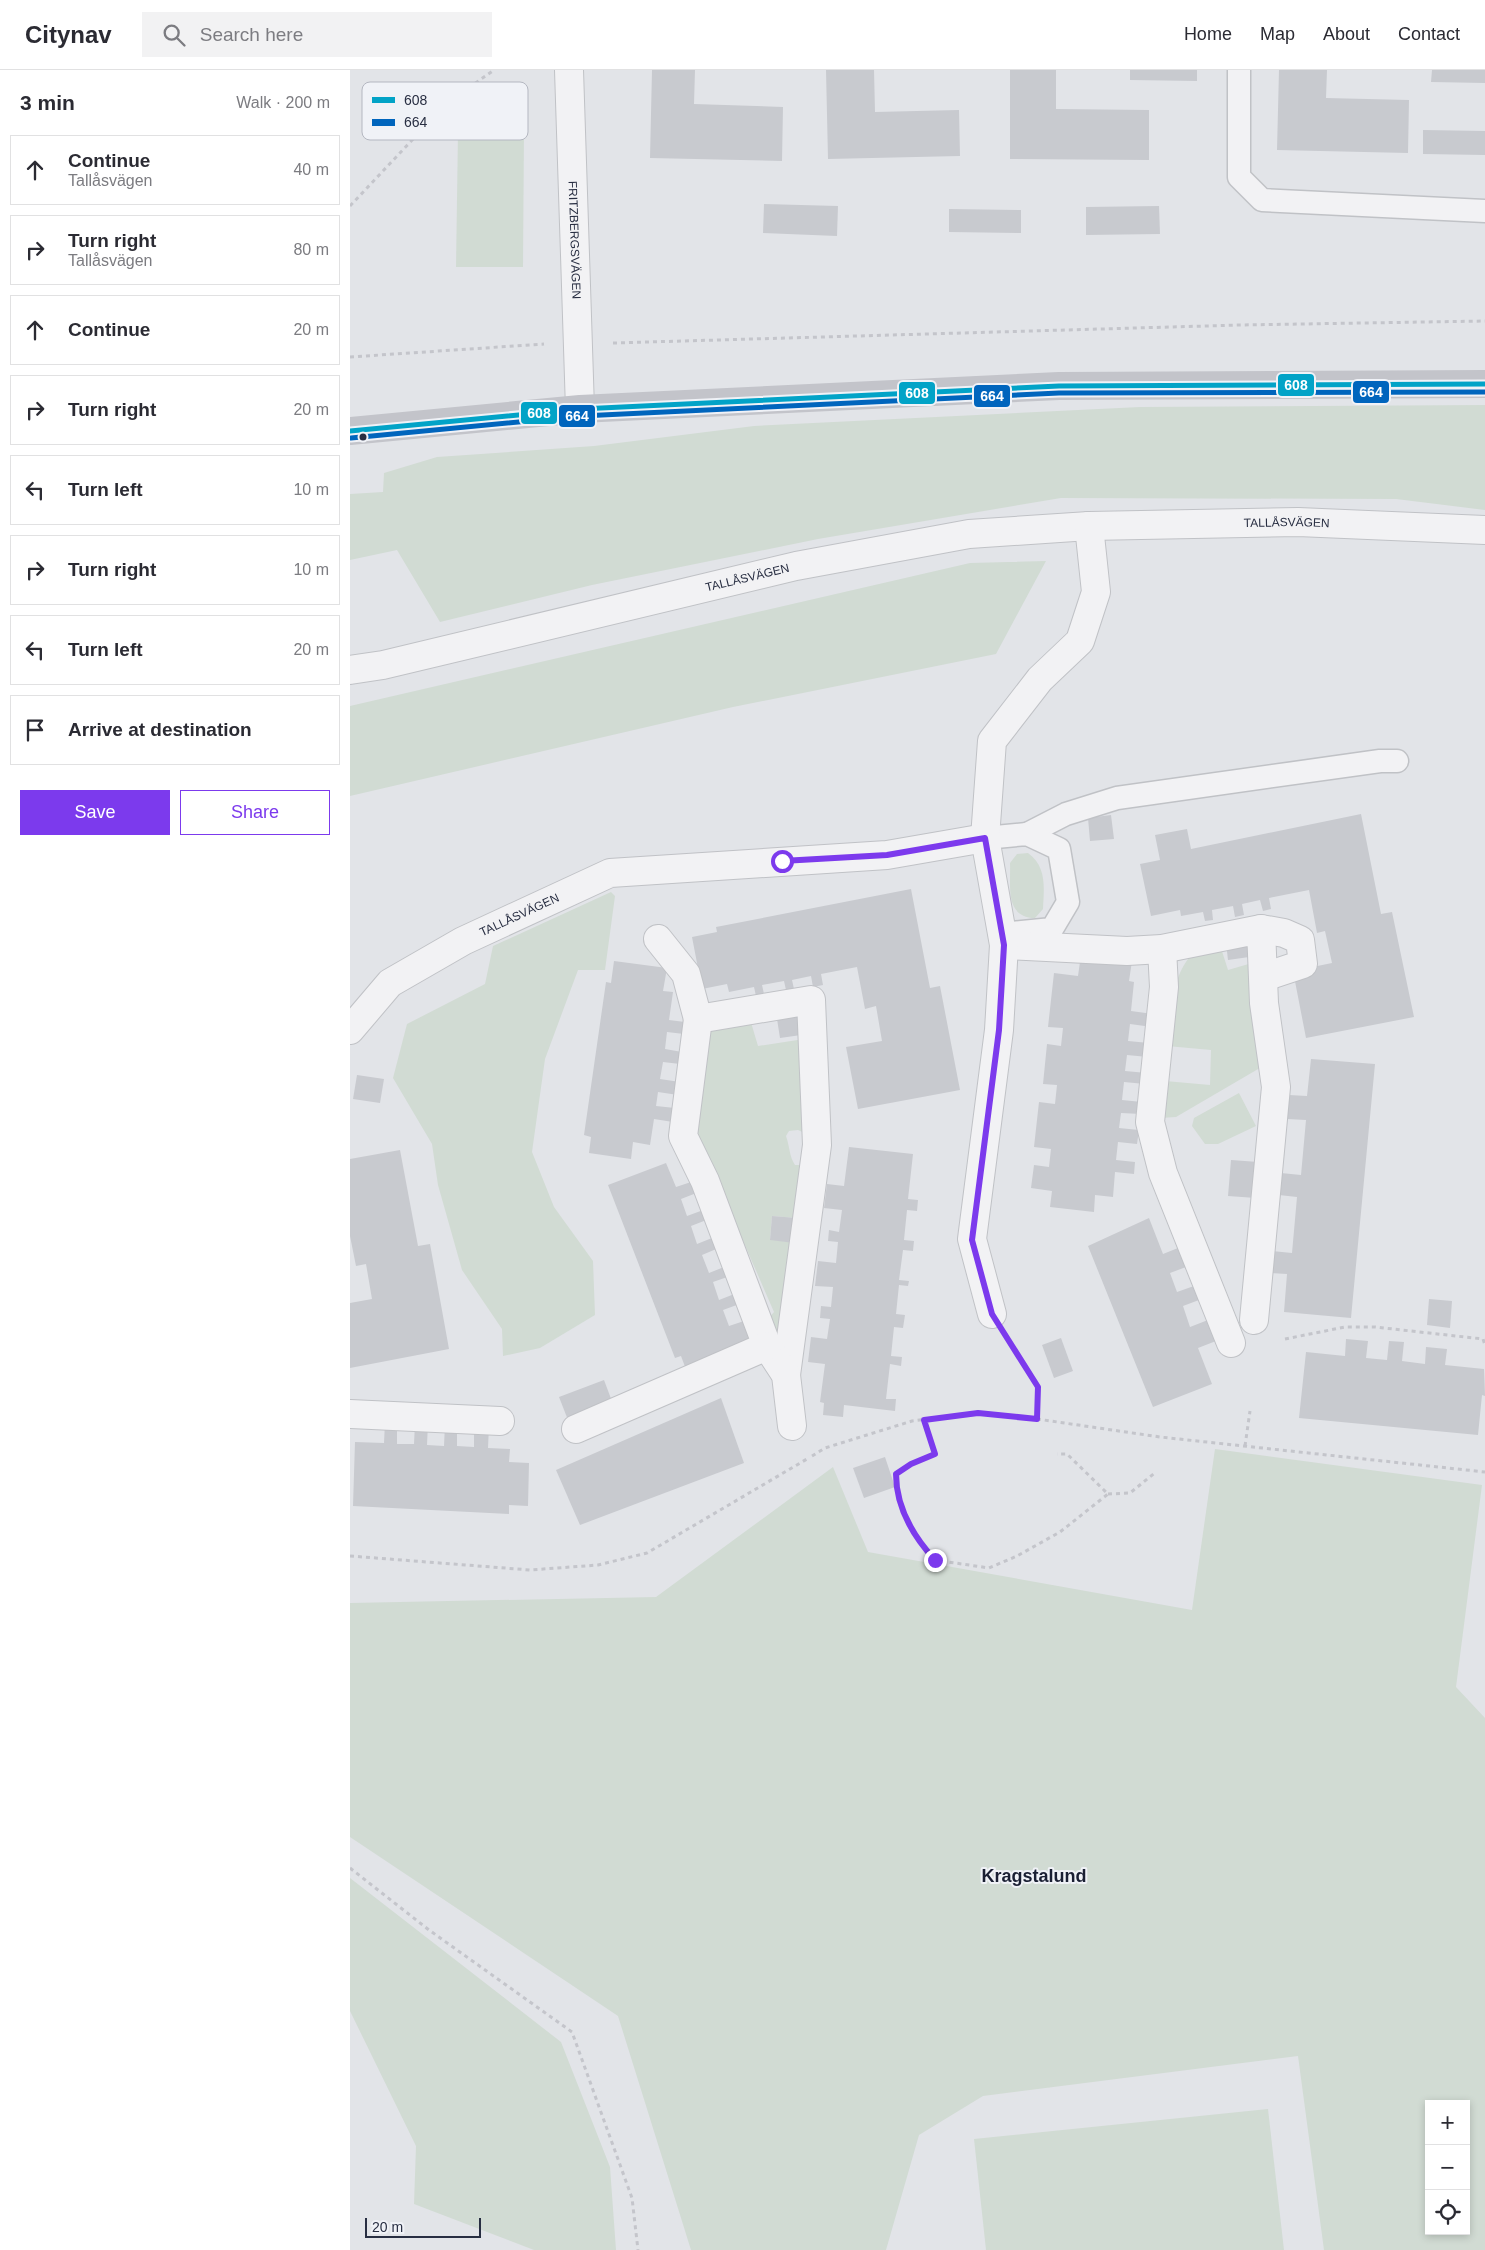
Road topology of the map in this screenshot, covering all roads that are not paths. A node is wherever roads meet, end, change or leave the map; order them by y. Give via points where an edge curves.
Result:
1 (569, 70) edge
2 (1238, 70) edge
3 (1485, 211) edge
4 (1485, 384) edge
5 (580, 409) junction
6 (350, 431) edge
7 (1089, 526) junction
8 (1485, 530) edge
9 (350, 670) edge
10 (1397, 761) dead end
11 (1027, 834) junction
12 (985, 838) junction
13 (1261, 929) junction
14 (658, 939) dead end
15 (1003, 939) junction
16 (1162, 949) junction
17 (1264, 977) junction
18 (698, 1019) junction
19 (350, 1030) edge
20 (992, 1314) road end
21 (1254, 1320) dead end
22 (1232, 1343) dead end
23 (768, 1346) junction
24 (786, 1375) junction
25 (350, 1414) edge
26 (500, 1421) dead end
27 (792, 1426) dead end
28 (576, 1429) dead end

1 - 5 street, FRITZBERGSVÄGEN
2 - 3 lane via 1239,177 1262,200
4 - 5 street via 1059,386
5 - 6 street
7 - 8 street, TALLÅSVÄGEN via 1298,522
7 - 9 street, TALLÅSVÄGEN via 969,534 796,566
7 - 12 street via 1096,592 1094,600 1080,641 1040,679 992,741
10 - 11 lane via 1117,798 1066,814
11 - 12 lane
11 - 15 lane via 1059,849 1068,902 1052,928
12 - 15 street
12 - 19 street, TALLÅSVÄGEN via 887,855 610,873 463,941 390,983
13 - 16 street
13 - 17 street
13 - 17 street via 1300,940 1303,964
14 - 18 street via 686,974
15 - 16 street via 1127,951
15 - 20 street via 999,1030 972,1240
16 - 22 street via 1164,987 1150,1122 1163,1173
17 - 21 street via 1264,1003 1276,1087
18 - 23 street via 683,1136 704,1181
18 - 24 street via 810,1000 817,1145
23 - 24 street
23 - 28 street
24 - 27 street
25 - 26 street

